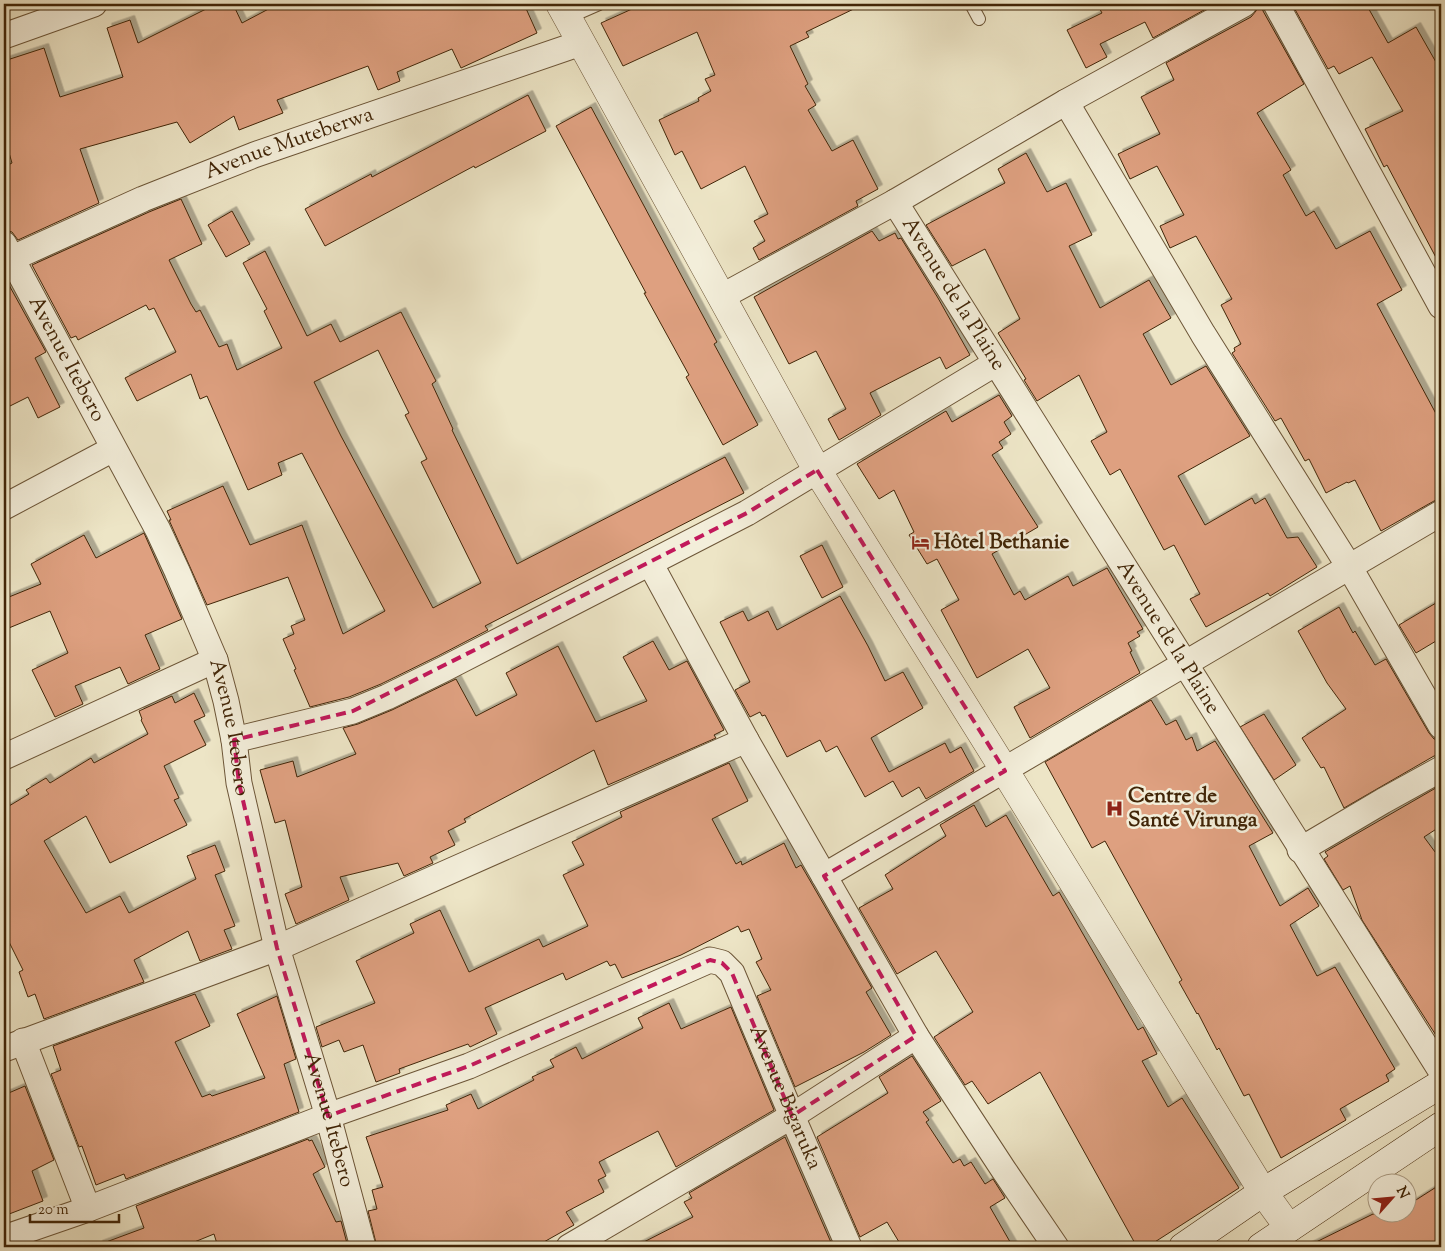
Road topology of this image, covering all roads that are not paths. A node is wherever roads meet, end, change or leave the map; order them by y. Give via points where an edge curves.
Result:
1 (94, 4) edge
2 (599, 4) edge
3 (971, 4) edge
4 (1244, 4) edge
5 (1276, 4) edge
6 (564, 11) edge
7 (979, 18) dead end
8 (4, 36) edge
9 (582, 42) junction
10 (1066, 102) junction
11 (895, 202) junction
12 (6, 255) edge
13 (721, 298) junction
14 (1441, 306) edge
15 (996, 363) junction
16 (113, 449) junction
17 (817, 470) junction
18 (4, 507) edge
19 (1441, 513) edge
20 (650, 563) junction
21 (1350, 568) junction
22 (215, 660) junction
23 (1186, 664) junction
24 (1441, 726) edge
25 (234, 740) junction
26 (746, 740) junction
27 (4, 757) edge
28 (1441, 769) edge
29 (1005, 771) junction
30 (1300, 850) junction
31 (824, 876) junction
32 (277, 948) junction
33 (916, 1036) junction
34 (14, 1045) edge
35 (1441, 1071) edge
36 (1441, 1084) edge
37 (328, 1116) junction
38 (792, 1116) junction
39 (1441, 1126) edge
40 (1263, 1192) junction
41 (88, 1209) junction
42 (1289, 1228) junction
43 (4, 1238) edge
44 (363, 1247) edge
45 (569, 1247) edge
46 (849, 1247) edge
47 (1056, 1247) edge
48 (1183, 1247) edge
49 (1261, 1247) edge

1 - 8 street
2 - 6 lane
3 - 7 lane
4 - 10 street
5 - 14 street
6 - 9 street
9 - 12 street, Avenue Muteberwa via 254,155
9 - 13 street
10 - 11 street
10 - 21 street via 1203,334
11 - 13 street
11 - 15 street, Avenue de la Plaine
12 - 16 street, Avenue Itebero
13 - 17 street
15 - 17 street
15 - 23 street, Avenue de la Plaine
16 - 18 street
16 - 22 street, Avenue Itebero via 158,530
17 - 20 street via 747,513
17 - 29 street
19 - 21 street
20 - 25 street via 387,697 353,711
20 - 26 street
21 - 23 street
21 - 24 street
22 - 25 street, Avenue Itebero
22 - 27 street
23 - 29 street
23 - 30 street, Avenue de la Plaine
25 - 32 street, Avenue Itebero via 239,783
26 - 31 street
26 - 32 street
28 - 30 street
29 - 31 street
29 - 40 street
30 - 35 street, Avenue de la Plaine
31 - 33 street
32 - 34 street
32 - 37 street, Avenue Itebero
33 - 38 street
33 - 47 street
34 - 41 street
36 - 40 street
37 - 38 street, Avenue Bigaruka via 468,1066 710,960 722,963 732,973
37 - 41 street
37 - 44 street, Avenue Itebero
38 - 45 street
38 - 46 street, Avenue Bigaruka
39 - 42 street
40 - 42 street
40 - 48 street
41 - 43 street
42 - 49 street

